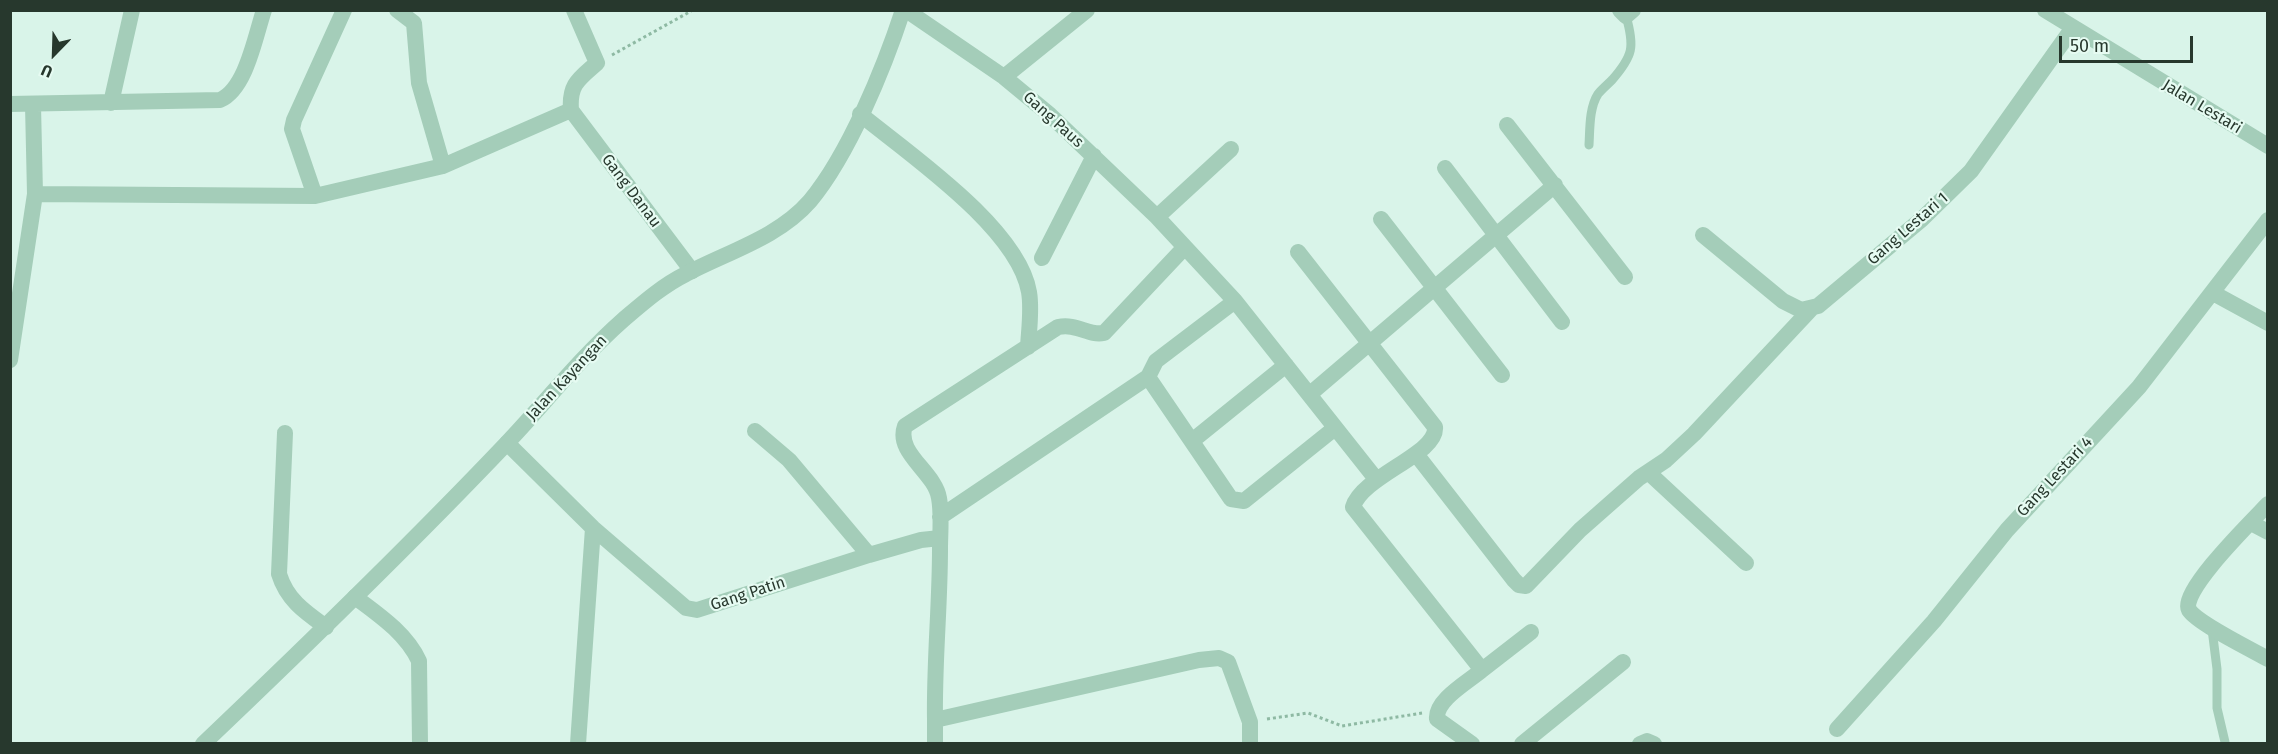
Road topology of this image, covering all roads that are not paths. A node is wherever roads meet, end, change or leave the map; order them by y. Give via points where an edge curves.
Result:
1 (132, 10) edge
2 (264, 10) edge
3 (344, 10) edge
4 (397, 10) edge
5 (574, 10) edge
6 (905, 10) edge
7 (1087, 10) edge
8 (2045, 10) edge
9 (1626, 12) edge
10 (2072, 29) junction
11 (1004, 77) junction
12 (111, 103) junction
13 (10, 104) edge
14 (33, 105) junction
15 (571, 110) junction
16 (860, 114) junction
17 (1507, 125) dead end
18 (1589, 145) dead end
19 (2268, 146) edge
20 (1231, 149) dead end
21 (1094, 156) junction
22 (443, 165) junction
23 (1445, 168) dead end
24 (1555, 185) junction
25 (35, 194) junction
26 (315, 196) junction
27 (1157, 217) junction
28 (1381, 219) dead end
29 (2268, 220) edge
30 (1703, 235) dead end
31 (1496, 236) junction
32 (1184, 248) junction
33 (1298, 252) dead end
34 (1042, 258) dead end
35 (692, 271) junction
36 (1625, 277) dead end
37 (1434, 289) junction
38 (2213, 293) junction
39 (1235, 301) junction
40 (1810, 309) junction
41 (1562, 322) dead end
42 (2268, 323) edge
43 (1371, 343) junction
44 (1028, 347) junction
45 (10, 360) edge
46 (1286, 365) junction
47 (1502, 375) dead end
48 (1148, 377) junction
49 (1311, 394) junction
50 (1335, 428) junction
51 (754, 431) dead end
52 (285, 433) dead end
53 (1192, 441) junction
54 (507, 443) junction
55 (1416, 454) junction
56 (1648, 472) junction
57 (1376, 479) junction
58 (2268, 504) edge
59 (940, 517) junction
60 (2251, 523) junction
61 (593, 528) junction
62 (2268, 532) edge
63 (940, 538) junction
64 (869, 555) junction
65 (1746, 563) dead end
66 (355, 597) junction
67 (326, 627) junction
68 (2211, 627) junction
69 (1531, 632) dead end
70 (2268, 659) edge
71 (1623, 662) dead end
72 (1482, 670) junction
73 (935, 720) junction
74 (1837, 729) dead end
75 (2225, 742) edge
76 (203, 744) edge
77 (420, 744) edge
78 (578, 744) edge
79 (935, 744) edge
80 (1250, 744) edge
81 (1472, 744) edge
82 (1522, 744) edge
83 (1640, 744) edge
84 (1654, 744) edge

1 - 12 street
2 - 12 street via 239,85 228,97
3 - 26 street via 292,129
4 - 22 street via 414,23 419,83
5 - 15 street via 597,63 571,91
6 - 11 street, Gang Paus
6 - 16 street, Jalan Kayangan
7 - 11 street
8 - 10 street, Jalan Lestari
9 - 18 lane via 1632,49 1623,67 1595,101
10 - 19 street, Jalan Lestari
10 - 40 street, Gang Lestari 1 via 1971,171 1922,219
11 - 21 street, Gang Paus
12 - 14 street
13 - 14 street
14 - 25 street
15 - 22 street
15 - 35 street, Gang Danau
16 - 35 street, Jalan Kayangan via 829,174 799,211 757,240
16 - 44 street via 980,214 1016,260 1029,292
17 - 24 street
20 - 27 street
21 - 27 street, Gang Paus
21 - 34 street
22 - 26 street
23 - 31 street
24 - 31 street
24 - 36 street
25 - 26 street
25 - 45 street
27 - 32 street, Gang Paus
28 - 37 street
29 - 38 street, Gang Lestari 4
30 - 40 street via 1783,302 1801,310
31 - 37 street
31 - 41 street
32 - 39 street, Gang Paus
32 - 44 street via 1104,333 1094,334 1068,325 1058,327
33 - 43 street
35 - 54 street, Jalan Kayangan via 654,293 587,353
37 - 43 street
37 - 47 street
38 - 42 street
38 - 74 street, Gang Lestari 4 via 2139,387 2007,530 1934,621
39 - 46 street, Gang Paus
39 - 48 street via 1156,361
40 - 56 street, Gang Lestari 1 via 1694,434
43 - 49 street
43 - 55 street via 1435,427 1434,435
44 - 59 street via 905,426 907,449 934,483
46 - 49 street, Gang Paus
46 - 53 street
48 - 53 street
48 - 59 street
49 - 50 street, Gang Paus
50 - 53 street via 1240,502 1231,499
50 - 57 street, Gang Paus
51 - 64 street via 789,460
52 - 67 street via 279,574 291,598
54 - 61 street, Gang Patin
54 - 66 street, Jalan Kayangan
55 - 56 street, Gang Lestari 1 via 1522,586
55 - 57 street
56 - 65 street
57 - 72 street via 1356,499 1354,510
58 - 60 street
59 - 63 street
60 - 62 street
60 - 68 street via 2190,593 2189,610
61 - 64 street, Gang Patin via 674,601 697,610
61 - 78 street
63 - 64 street, Gang Patin
63 - 73 street
66 - 67 street, Jalan Kayangan
66 - 77 street via 413,648 418,661
67 - 76 street, Jalan Kayangan
68 - 70 street
68 - 75 lane via 2217,708
69 - 72 street
71 - 82 street
72 - 81 street via 1437,710 1437,719
73 - 79 street
73 - 80 street via 1220,658 1228,662 1250,722
83 - 84 street

